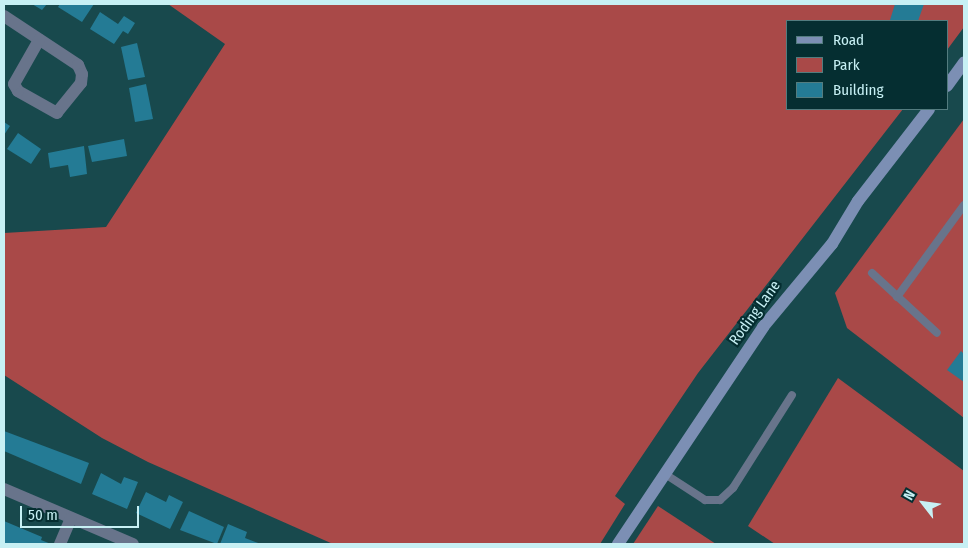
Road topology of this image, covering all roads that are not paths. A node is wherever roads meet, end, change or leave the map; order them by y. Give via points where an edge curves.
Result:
1 (4, 16) edge
2 (40, 40) junction
3 (964, 63) edge
4 (948, 85) edge
5 (928, 110) edge
6 (964, 204) edge
7 (872, 273) dead end
8 (897, 297) junction
9 (937, 333) dead end
10 (792, 395) dead end
11 (665, 474) junction
12 (4, 489) edge
13 (71, 518) junction
14 (60, 544) edge
15 (133, 544) edge
16 (618, 544) edge

1 - 2 street
2 - 2 street via 78,65 82,74 81,83 57,113 18,91 14,84
3 - 4 main road
5 - 11 main road, Roding Lane via 858,201 832,244 773,313
6 - 8 lane
7 - 8 lane
8 - 9 lane
10 - 11 lane via 733,488 720,500 706,500
11 - 16 main road, Roding Lane
12 - 13 street
13 - 14 street
13 - 15 street

